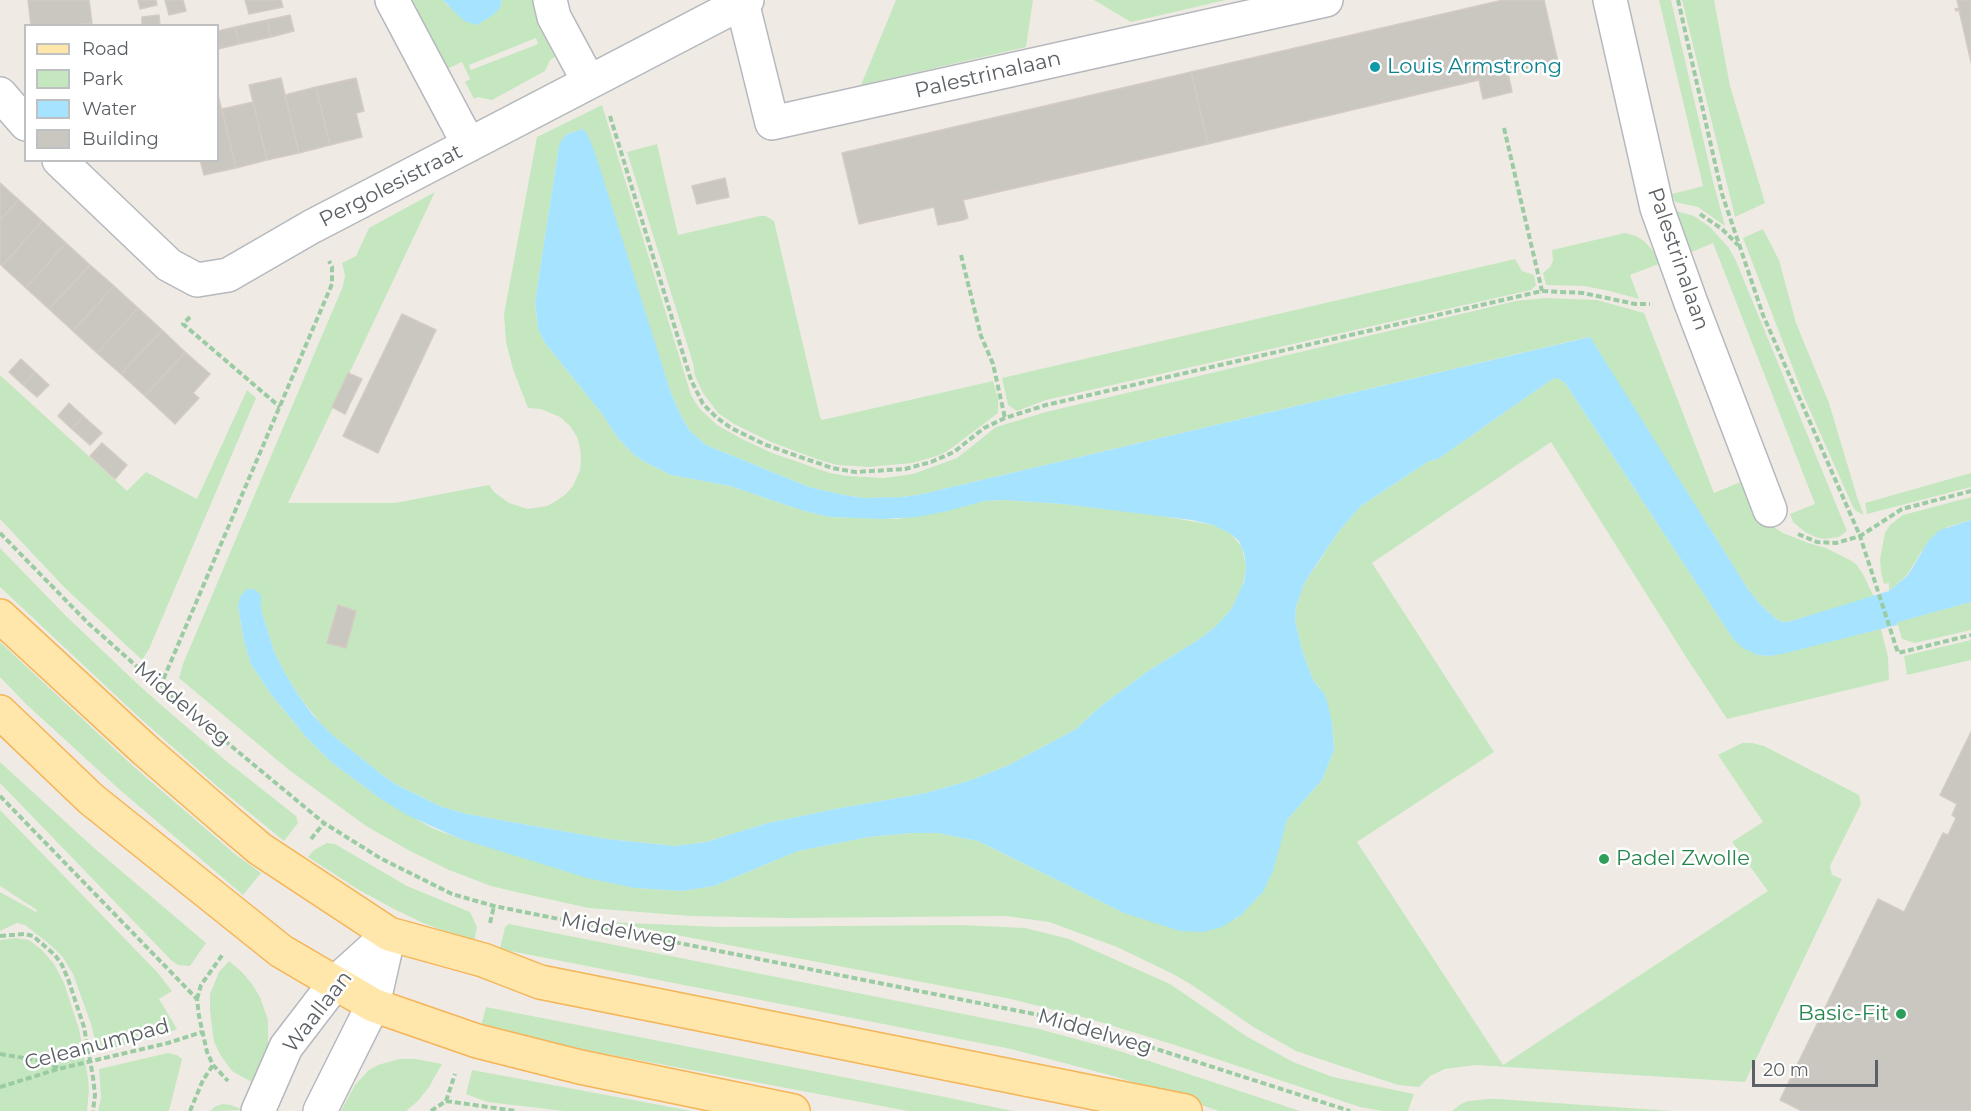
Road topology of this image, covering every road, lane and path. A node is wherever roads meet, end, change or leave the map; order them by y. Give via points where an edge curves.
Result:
1 (392, 0) edge
2 (550, 0) edge
3 (1326, 0) edge
4 (1610, 0) edge
5 (1678, 0) edge
6 (745, 1) edge
7 (589, 82) junction
8 (0, 94) edge
9 (24, 122) edge
10 (1504, 128) dead end
11 (469, 145) junction
12 (61, 162) edge
13 (311, 227) junction
14 (961, 255) dead end
15 (197, 280) junction
16 (1542, 291) junction
17 (1691, 303) junction
18 (280, 407) junction
19 (1005, 417) junction
20 (1971, 491) edge
21 (1770, 510) joint
22 (0, 532) edge
23 (1860, 536) junction
24 (0, 616) edge
25 (1971, 635) edge
26 (160, 687) junction
27 (0, 712) edge
28 (0, 796) edge
29 (389, 934) junction
30 (0, 936) edge
31 (335, 983) junction
32 (374, 1005) junction
33 (202, 1032) junction
34 (0, 1054) edge
35 (90, 1060) junction
36 (213, 1065) junction
37 (58, 1069) junction
38 (0, 1088) edge
39 (446, 1101) dead end
40 (260, 1107) edge
41 (93, 1111) edge
42 (190, 1111) edge
43 (320, 1111) edge
44 (516, 1111) edge
45 (794, 1111) edge
46 (1185, 1111) edge
47 (1350, 1111) edge

1 - 11 street
2 - 7 street via 554,17
3 - 6 street, Palestrinalaan via 772,123
4 - 17 street, Palestrinalaan via 1657,208
5 - 23 path via 1722,194 1763,315
6 - 7 street, Pergolesistraat
7 - 11 street, Pergolesistraat
7 - 19 path via 605,101 691,380 703,404 716,417 766,445 855,472 905,469 932,462 954,452
8 - 9 street
10 - 16 path
11 - 13 street, Pergolesistraat
12 - 15 street via 170,265
13 - 15 street, Pergolesistraat via 228,275
13 - 18 path via 332,267 332,284
14 - 19 path
15 - 18 path via 197,311 183,324
16 - 17 path via 1583,293 1635,304
16 - 19 path
17 - 21 street, Palestrinalaan
18 - 26 path
20 - 23 path via 1902,509
21 - 23 path via 1791,531 1817,542 1836,543
22 - 26 path, Middelweg via 89,624
23 - 25 path via 1898,653
24 - 29 main road via 145,750 260,849
26 - 47 path, Middelweg via 324,823 380,858 452,894 494,906 1069,1021
27 - 31 main road via 91,799 281,951
28 - 33 path via 197,999
29 - 31 street, Waallaan
29 - 32 street, Waallaan
29 - 46 main road via 483,960 540,982
30 - 35 path via 33,936 55,955 68,979
31 - 32 main road
31 - 40 street, Waallaan via 286,1047
32 - 43 street, Waallaan
32 - 45 main road via 477,1041 568,1065
33 - 35 path, Celeanumpad
33 - 36 path
34 - 37 path via 43,1060
35 - 37 path, Celeanumpad
35 - 41 path
36 - 40 path
36 - 42 path
37 - 38 path, Celeanumpad
39 - 44 path

